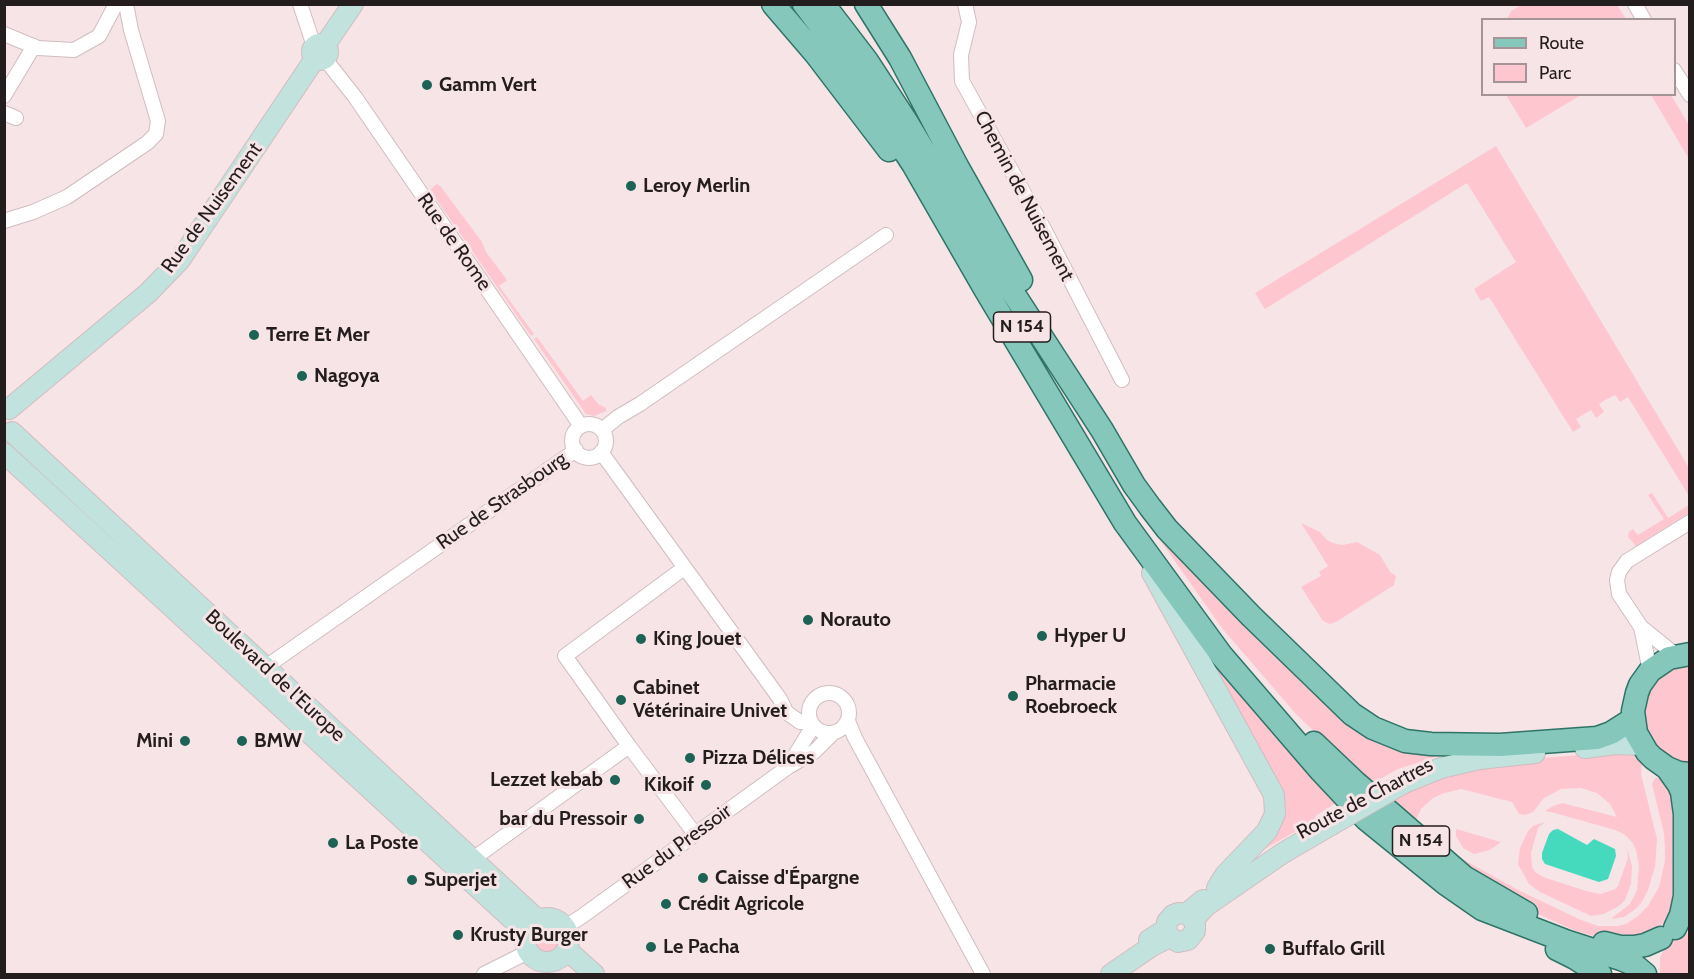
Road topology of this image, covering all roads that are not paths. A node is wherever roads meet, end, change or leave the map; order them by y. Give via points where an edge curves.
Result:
1 (116, 4) edge
2 (126, 4) edge
3 (300, 4) edge
4 (353, 4) edge
5 (773, 4) edge
6 (804, 4) edge
7 (814, 4) edge
8 (823, 4) edge
9 (866, 4) edge
10 (965, 4) edge
11 (1635, 4) edge
12 (1643, 18) edge
13 (4, 34) edge
14 (34, 46) junction
15 (319, 52) junction
16 (1676, 73) edge
17 (1689, 95) edge
18 (4, 96) edge
19 (4, 221) edge
20 (886, 235) dead end
21 (985, 289) junction
22 (1122, 380) dead end
23 (7, 406) edge
24 (581, 426) junction
25 (602, 430) junction
26 (8, 436) edge
27 (576, 450) junction
28 (601, 452) junction
29 (4, 453) edge
30 (1689, 522) edge
31 (1125, 523) junction
32 (1189, 551) junction
33 (684, 568) junction
34 (1641, 627) junction
35 (1683, 655) edge
36 (1650, 671) junction
37 (258, 673) junction
38 (780, 699) junction
39 (809, 707) junction
40 (1634, 719) junction
41 (812, 724) junction
42 (840, 728) junction
43 (1500, 745) junction
44 (1642, 745) junction
45 (629, 746) junction
46 (788, 766) junction
47 (1667, 768) junction
48 (1689, 774) edge
49 (1401, 780) junction
50 (1328, 822) junction
51 (695, 834) junction
52 (473, 859) junction
53 (1216, 888) junction
54 (1482, 909) junction
55 (1190, 917) junction
56 (532, 926) junction
57 (565, 927) junction
58 (1675, 930) edge
59 (528, 952) junction
60 (562, 962) edge
61 (1110, 971) edge
62 (484, 975) edge
63 (594, 975) edge
64 (983, 975) edge
65 (1600, 975) edge
66 (1645, 975) edge
67 (1650, 975) edge

1 - 14 street via 99,36 74,50
2 - 19 street via 158,121 156,134 67,197
3 - 15 street, Rue de Rome
4 - 15 street, Rue de Nuisement
5 - 21 main road via 902,168
6 - 21 main road, N 154 via 907,155
7 - 58 main road, N 154 via 894,116 1148,537 1231,649 1286,713 1355,782 1464,877 1515,908 1577,936 1628,948 1645,945
8 - 32 main road via 906,121 1134,484 1167,529
9 - 32 main road via 900,58 1061,351 1137,476
10 - 22 street, Chemin de Nuisement via 969,22 961,55 962,81
11 - 12 street
13 - 14 street
14 - 18 street
15 - 23 street, Rue de Nuisement via 180,260 148,293
15 - 24 street, Rue de Rome via 355,97
16 - 17 street
20 - 25 street
21 - 31 main road, N 154
23 - 26 street via 15,423
24 - 25 street via 593,425
24 - 27 street via 572,438
25 - 28 street via 606,440
26 - 37 street, Boulevard de l'Europe
27 - 28 street, Rue de Strasbourg via 581,456 592,458
27 - 37 street, Rue de Strasbourg
28 - 33 street
29 - 37 street, Boulevard de l'Europe
30 - 34 street via 1627,561 1619,572 1618,590
31 - 53 street via 1274,795 1275,814 1267,831
31 - 54 main road, N 154 via 1222,656 1366,819
32 - 43 main road via 1329,693 1373,728 1405,741
33 - 38 street
33 - 45 street via 565,657
34 - 35 street
34 - 36 street
35 - 36 main road
36 - 40 main road via 1637,693
37 - 52 street, Boulevard de l'Europe
37 - 56 street, Boulevard de l'Europe
38 - 39 street via 797,707
38 - 41 street via 792,718
39 - 41 street
39 - 42 street via 817,697 829,693 841,697 848,708
40 - 43 main road, Route de Chartres via 1597,738
40 - 44 main road
41 - 42 street via 820,732
41 - 46 street, Rue du Pressoir
42 - 46 street, Rue du Pressoir via 814,752
42 - 64 street via 855,738
43 - 49 street, Route de Chartres via 1422,764
44 - 47 main road
44 - 49 street, Route de Chartres via 1616,744 1479,759
45 - 51 street
45 - 52 street
46 - 51 street, Rue du Pressoir
47 - 48 main road
47 - 58 main road via 1679,785 1685,814 1685,896
49 - 50 street, Route de Chartres
50 - 53 street, Route de Chartres via 1269,850
50 - 55 street, Route de Chartres
51 - 57 street, Rue du Pressoir
52 - 56 street, Boulevard de l'Europe
53 - 55 street, Route de Chartres
54 - 65 main road, N 154
54 - 66 main road, N 154 via 1621,959
55 - 61 street, Route de Chartres via 1173,915 1167,922 1168,933 1143,942
56 - 57 street, Boulevard de l'Europe via 545,918
56 - 59 street via 525,946
57 - 60 street via 570,938
58 - 67 main road via 1657,942 1651,953
59 - 60 street via 538,961
59 - 62 street
60 - 63 street

